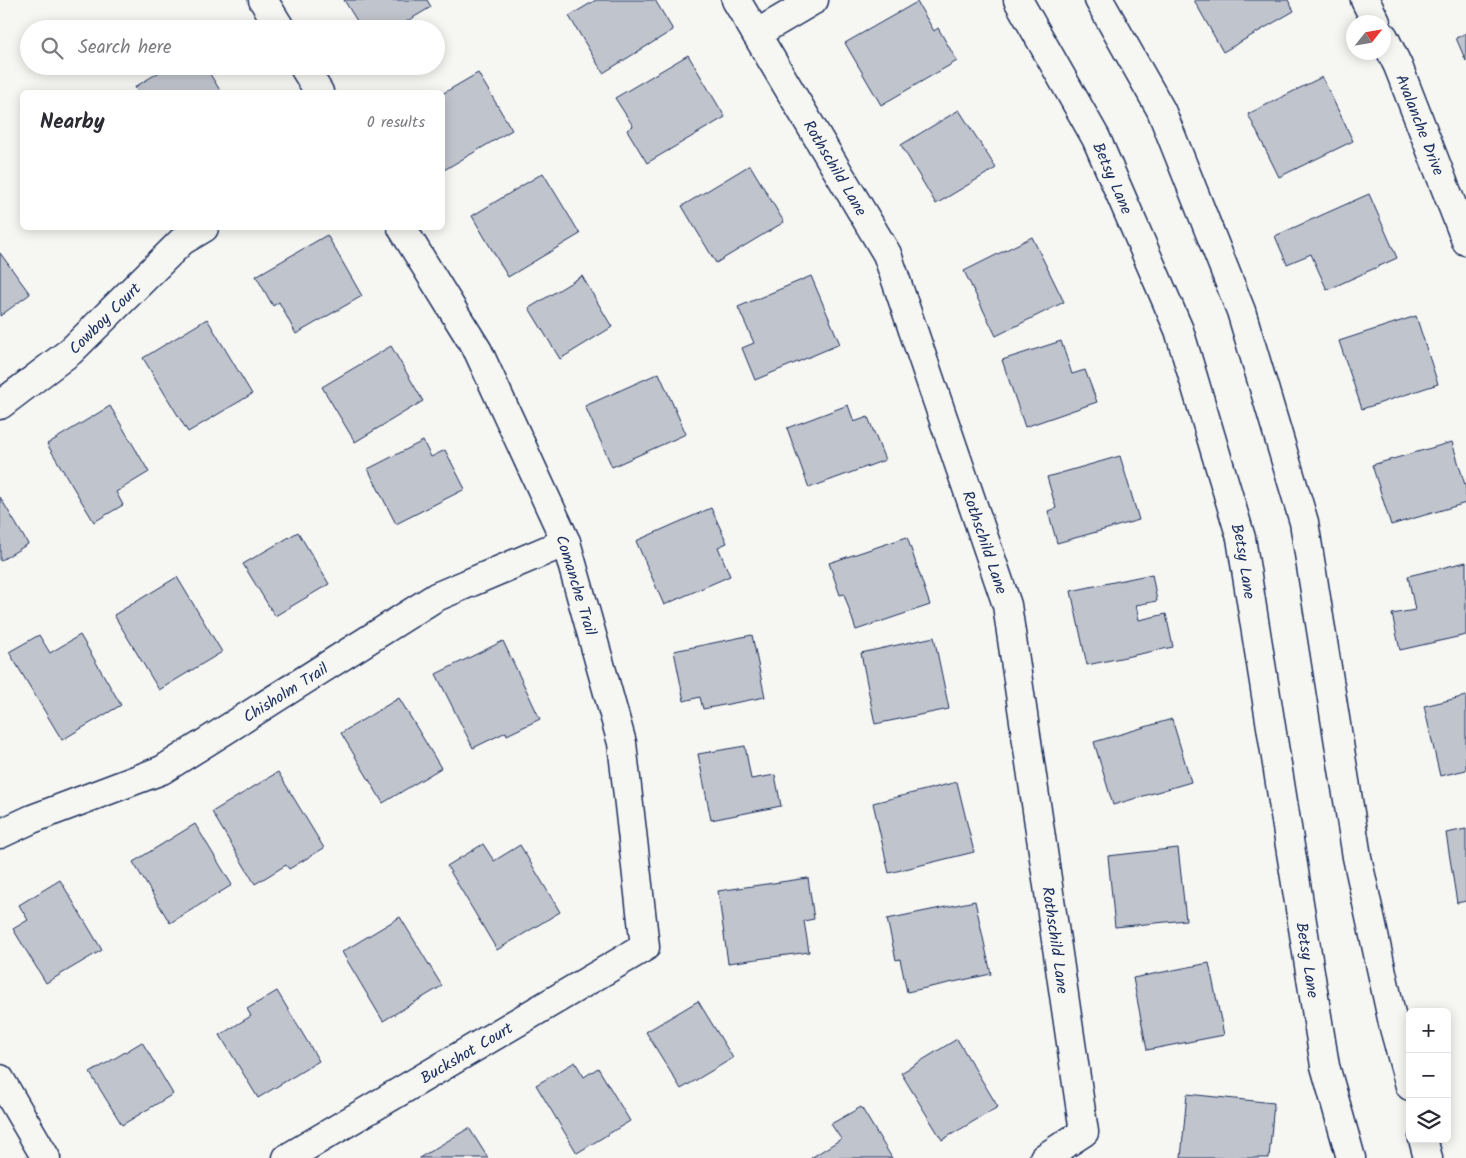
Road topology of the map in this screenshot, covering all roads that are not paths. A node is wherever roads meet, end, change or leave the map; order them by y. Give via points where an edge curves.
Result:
1 (263, 0) edge
2 (736, 0) edge
3 (814, 0) edge
4 (1018, 0) edge
5 (1098, 0) edge
6 (1364, 0) edge
7 (1372, 15) edge
8 (275, 20) edge
9 (756, 34) junction
10 (1391, 52) edge
11 (309, 75) edge
12 (318, 90) edge
13 (201, 230) edge
14 (403, 230) edge
15 (1466, 241) edge
16 (0, 405) edge
17 (566, 542) junction
18 (0, 834) edge
19 (645, 947) joint
20 (1406, 1072) edge
21 (0, 1079) edge
22 (1424, 1143) edge
23 (46, 1158) edge
24 (286, 1158) edge
25 (1044, 1158) edge
26 (1351, 1158) edge
27 (1428, 1158) edge

1 - 8 street
2 - 9 street, Rothschild Lane
3 - 9 street
4 - 26 street, Betsy Lane via 1096,138 1179,330 1241,538 1325,1066
5 - 20 street via 1161,110 1242,311 1304,522 1357,857
6 - 7 street
9 - 25 street, Rothschild Lane via 888,254 1007,605 1084,1132
10 - 15 street, Avalanche Drive
11 - 12 street
13 - 16 street, Cowboy Court via 182,241 71,351
14 - 17 street, Comanche Trail via 478,351
17 - 18 street, Chisholm Trail via 436,597 162,770
17 - 19 street, Comanche Trail via 622,743
19 - 24 street, Buckshot Court
21 - 23 street
22 - 27 street

